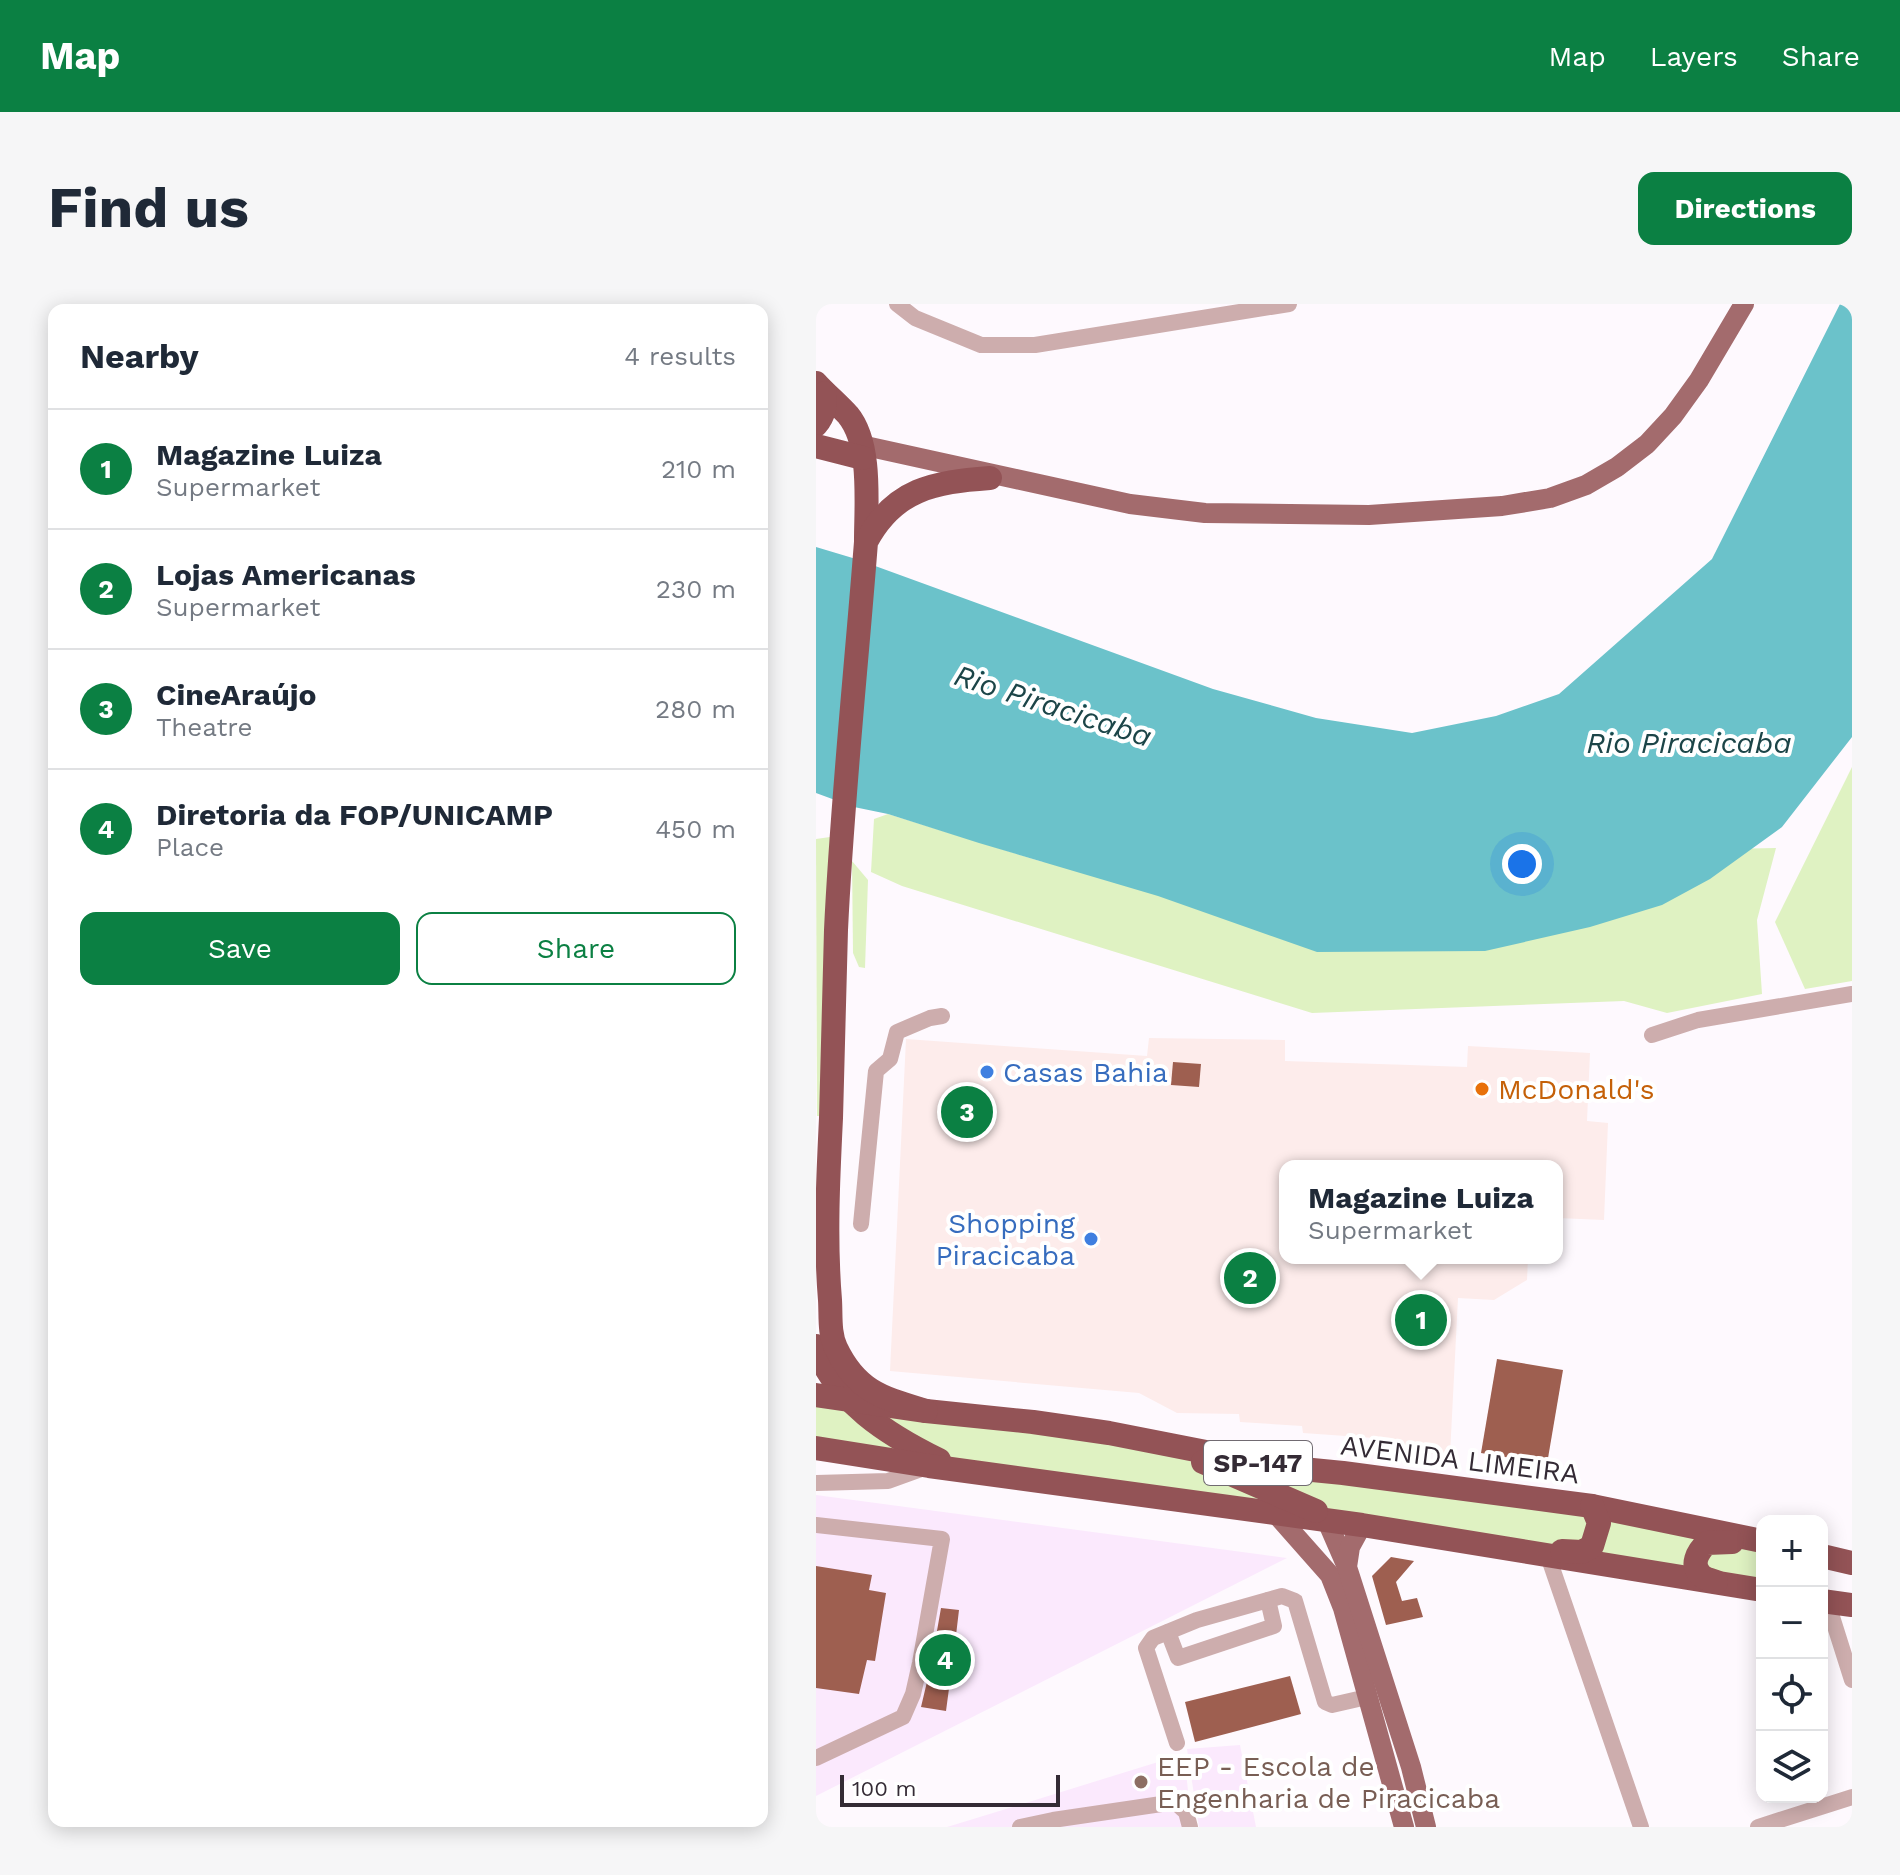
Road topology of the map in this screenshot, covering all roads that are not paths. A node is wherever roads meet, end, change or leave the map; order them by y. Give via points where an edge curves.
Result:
1 (897, 304) edge
2 (1289, 304) edge
3 (1744, 304) edge
4 (820, 388) edge
5 (816, 425) edge
6 (816, 446) edge
7 (862, 452) junction
8 (997, 478) junction
9 (866, 542) junction
10 (1852, 994) edge
11 (942, 1016) dead end
12 (1652, 1035) dead end
13 (861, 1224) dead end
14 (816, 1346) edge
15 (816, 1395) edge
16 (847, 1398) junction
17 (926, 1411) junction
18 (1156, 1442) junction
19 (816, 1448) edge
20 (929, 1466) junction
21 (959, 1470) junction
22 (816, 1483) edge
23 (1592, 1506) junction
24 (1276, 1514) junction
25 (1327, 1521) junction
26 (816, 1525) edge
27 (1362, 1525) junction
28 (1756, 1542) edge
29 (1756, 1543) edge
30 (1484, 1544) junction
31 (1548, 1556) junction
32 (1828, 1557) edge
33 (1852, 1563) edge
34 (1347, 1567) junction
35 (1718, 1583) junction
36 (1756, 1589) edge
37 (1268, 1600) junction
38 (1828, 1601) edge
39 (1852, 1605) edge
40 (1828, 1610) edge
41 (1168, 1632) junction
42 (1852, 1680) edge
43 (1367, 1697) junction
44 (1177, 1743) dead end
45 (816, 1758) edge
46 (1411, 1767) junction
47 (1388, 1773) junction
48 (1852, 1797) edge
49 (1020, 1827) edge
50 (1190, 1827) edge
51 (1404, 1827) edge
52 (1426, 1827) edge
53 (1641, 1827) edge
54 (1758, 1827) edge

1 - 2 street via 915,318 981,345 1035,345
3 - 8 main road via 1699,380 1647,444 1586,485 1550,498 1369,515 1205,513
4 - 5 highway via 825,407
4 - 7 highway via 849,416
6 - 7 highway
7 - 8 main road
7 - 9 highway
8 - 9 highway via 930,486 903,498 882,516
9 - 17 highway via 836,930 827,1267 831,1328 850,1373 866,1389
10 - 12 street via 1698,1020
11 - 13 street via 897,1032 890,1059 876,1071
14 - 16 highway via 822,1364
15 - 16 highway, AVENIDA LIMEIRA / SP-147
16 - 17 highway, AVENIDA LIMEIRA / SP-147
16 - 21 highway via 891,1435
17 - 18 highway, AVENIDA LIMEIRA / SP-147
18 - 23 highway, AVENIDA LIMEIRA / SP-147 via 1282,1467
18 - 25 highway via 1314,1509
19 - 20 highway, SP-147
20 - 21 highway, SP-147
20 - 22 street via 888,1481
21 - 24 highway, SP-147
23 - 28 highway, AVENIDA LIMEIRA / SP-147
23 - 30 highway via 1599,1527 1592,1546 1582,1552
24 - 25 highway, SP-147
24 - 43 main road via 1330,1575
25 - 27 highway, SP-147
25 - 34 main road
26 - 45 street via 942,1539 920,1663 903,1717
27 - 30 highway, SP-147
27 - 34 main road
29 - 35 highway via 1720,1541 1699,1550 1695,1561 1701,1576
30 - 31 highway, SP-147
31 - 35 highway, SP-147
31 - 53 street
32 - 33 highway
34 - 46 main road
35 - 36 highway, SP-147
37 - 41 street
37 - 41 street via 1274,1626 1178,1658
37 - 43 street via 1282,1596 1295,1601 1325,1702
38 - 39 highway
40 - 42 street
41 - 44 street via 1146,1648
43 - 47 main road
46 - 47 main road
46 - 52 main road
47 - 51 main road
48 - 54 street
49 - 50 street via 1175,1802 1186,1812

